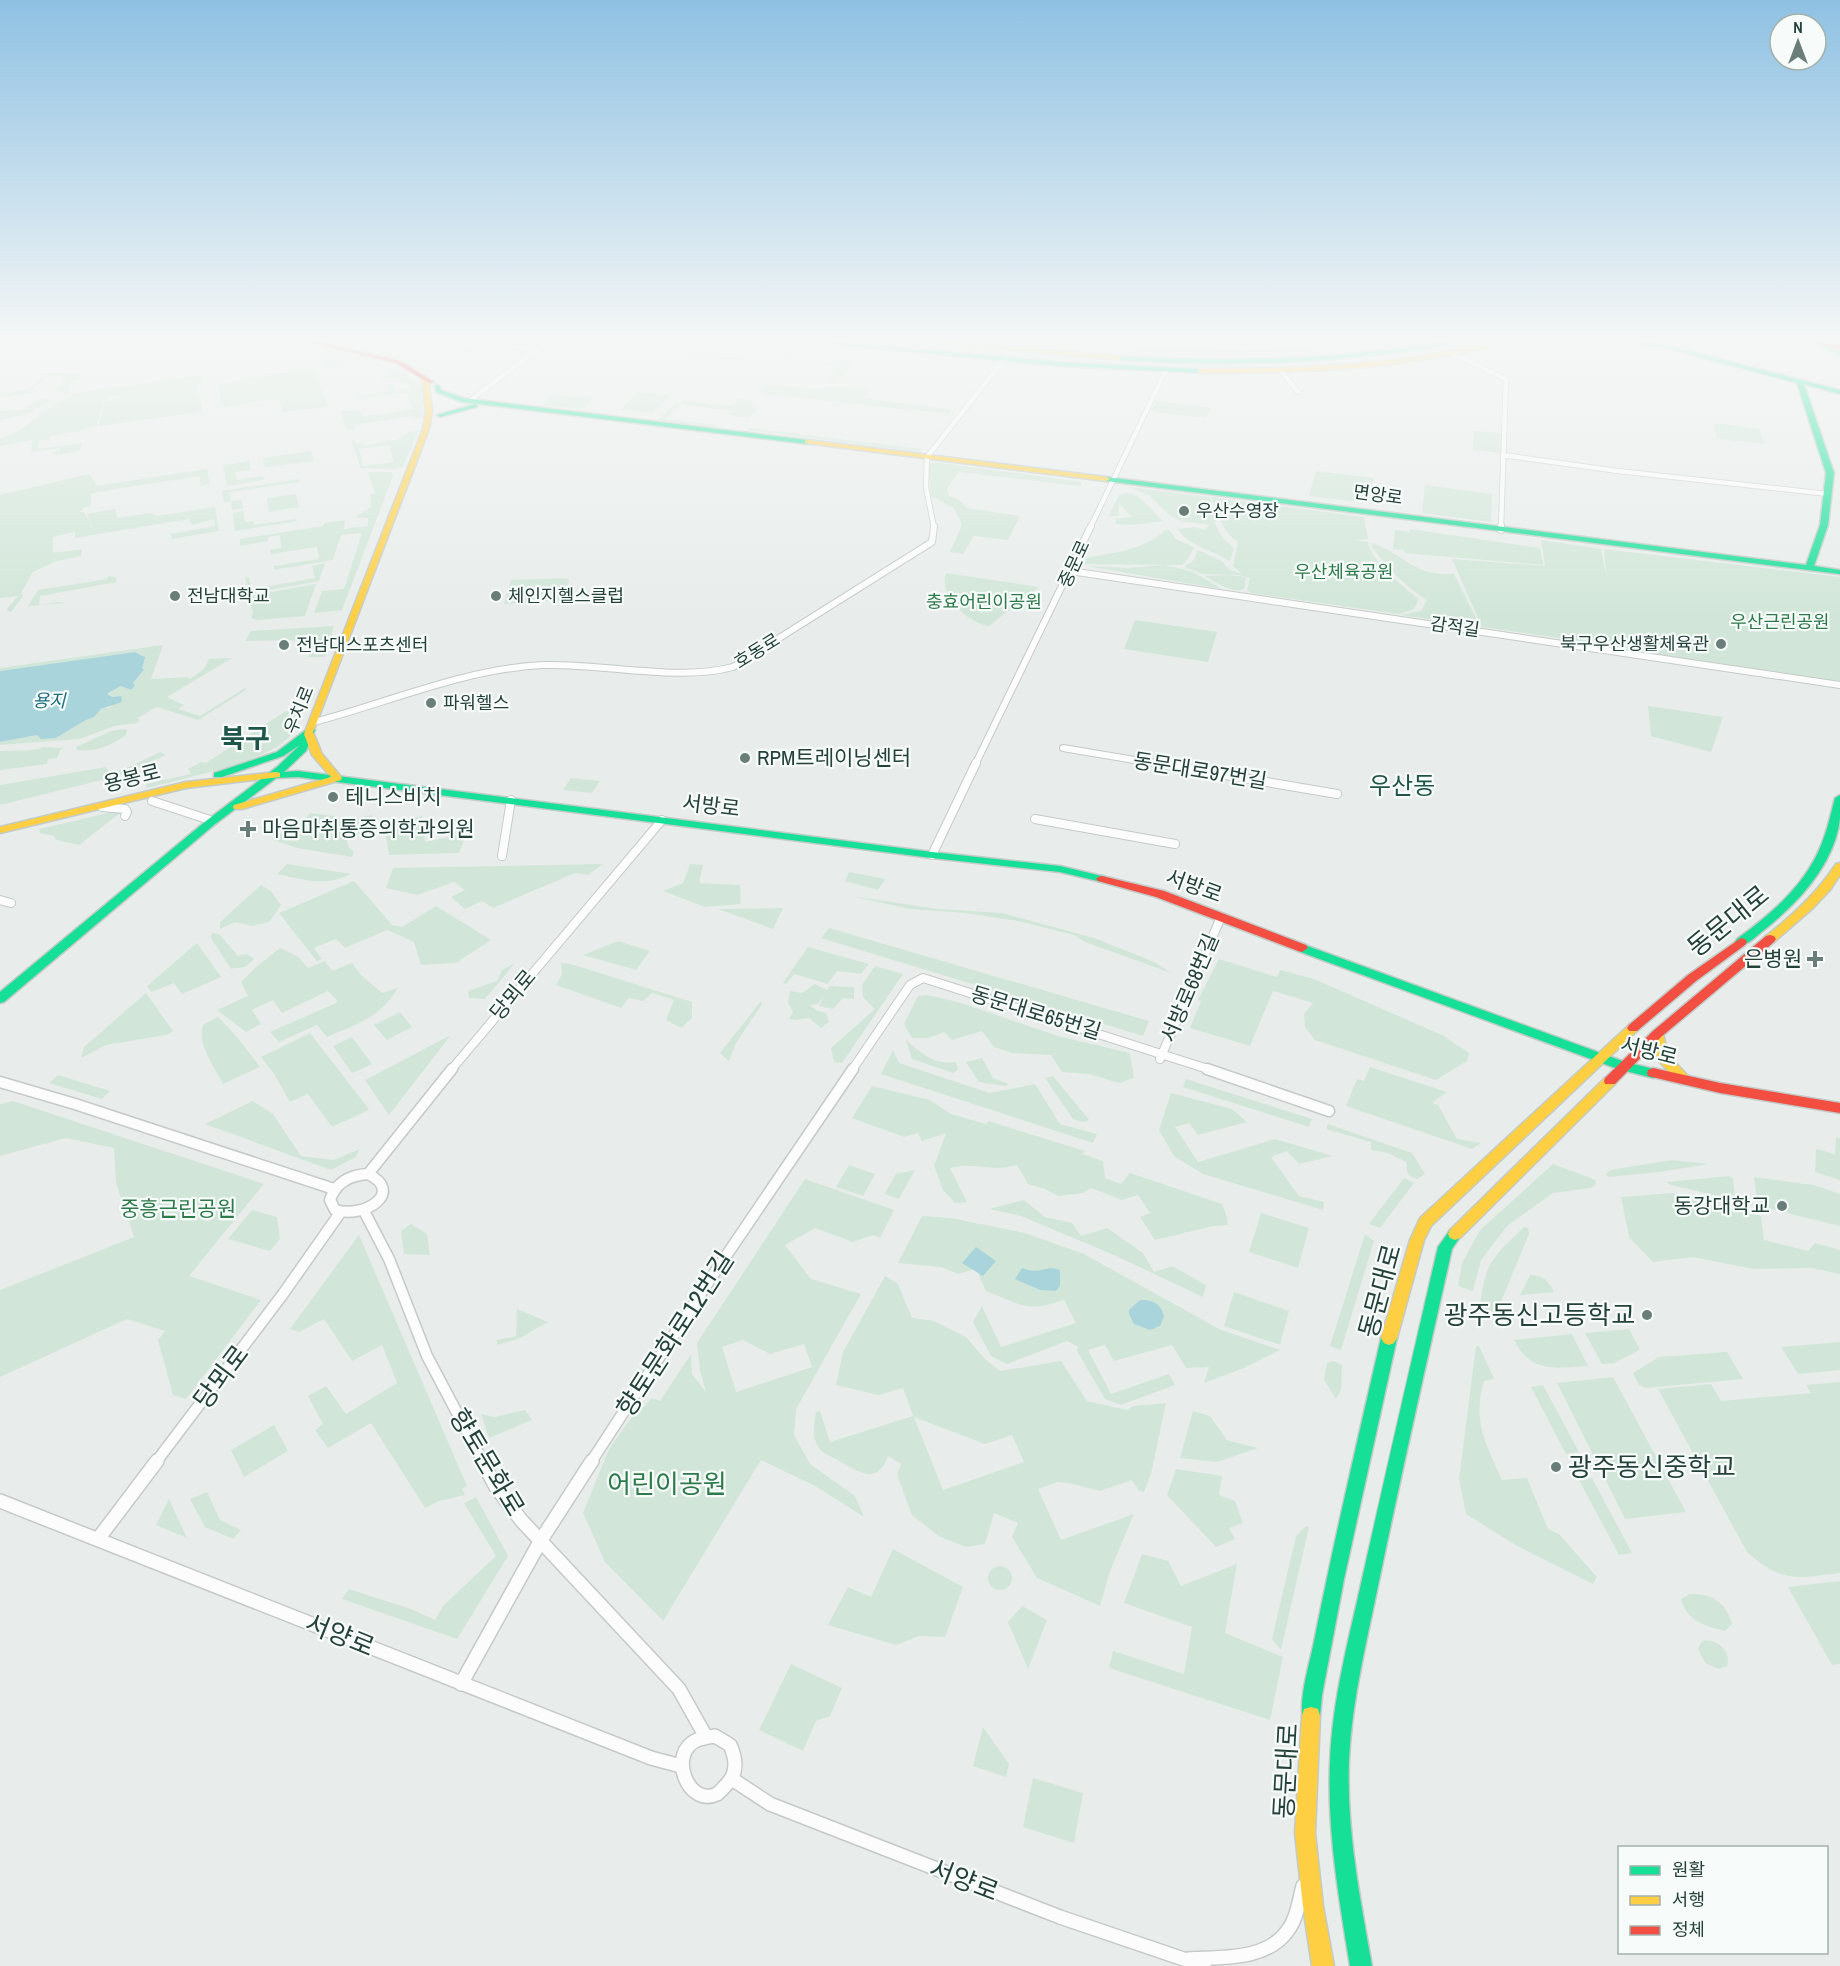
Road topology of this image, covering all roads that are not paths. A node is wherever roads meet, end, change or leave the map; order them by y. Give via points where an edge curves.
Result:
1 (427, 434) edge
2 (740, 434) edge
3 (945, 434) edge
4 (1136, 434) edge
5 (1504, 434) edge
6 (1817, 434) edge
7 (1503, 454) junction
8 (927, 457) junction
9 (1114, 480) junction
10 (1828, 494) junction
11 (1501, 530) junction
12 (1809, 569) junction
13 (1070, 571) junction
14 (1840, 572) edge
15 (1840, 685) edge
16 (314, 722) junction
17 (309, 734) junction
18 (1063, 748) dead end
19 (275, 774) junction
20 (337, 778) junction
21 (178, 787) junction
22 (1336, 794) dead end
23 (1840, 798) edge
24 (511, 800) junction
25 (152, 801) dead end
26 (99, 807) junction
27 (228, 809) junction
28 (125, 816) dead end
29 (1035, 819) dead end
30 (662, 820) junction
31 (213, 821) junction
32 (0, 830) edge
33 (1175, 844) dead end
34 (932, 855) junction
35 (501, 856) dead end
36 (1840, 866) edge
37 (0, 900) edge
38 (11, 903) dead end
39 (1221, 917) junction
40 (0, 999) edge
41 (1657, 1034) junction
42 (1161, 1056) junction
43 (1599, 1058) junction
44 (1623, 1066) junction
45 (1684, 1080) junction
46 (0, 1082) edge
47 (1840, 1108) edge
48 (1329, 1111) dead end
49 (812, 1130) joint
50 (368, 1174) junction
51 (334, 1189) junction
52 (364, 1211) junction
53 (340, 1213) junction
54 (0, 1502) edge
55 (98, 1539) junction
56 (541, 1540) junction
57 (461, 1684) junction
58 (706, 1737) junction
59 (681, 1766) junction
60 (732, 1779) junction
61 (1308, 1868) junction
62 (1184, 1959) junction
63 (1204, 1966) edge
64 (1323, 1966) edge
65 (1360, 1966) edge

1 - 16 main road, 우치로 via 413,460
2 - 8 main road, 면앙로
3 - 8 street
4 - 9 street, 중문로
5 - 7 street
6 - 10 main road via 1830,473
7 - 10 street
7 - 11 street
8 - 9 main road, 면앙로
8 - 16 street, 호동로 via 926,487 935,531 929,545 733,667 711,673 564,666 513,668
9 - 11 main road, 면앙로
9 - 13 street, 중문로
10 - 12 main road via 1824,525
11 - 12 main road, 면앙로
12 - 14 main road, 면앙로
13 - 15 street, 감적길
13 - 34 street, 중문로
16 - 17 main road, 우치로
17 - 19 main road, 우치로 via 303,749
17 - 20 main road via 317,755
17 - 21 main road via 280,754
18 - 22 street, 동문대로97번길
19 - 20 main road, 서방로
19 - 21 main road, 용봉로
19 - 27 main road, 우치로
20 - 24 main road, 서방로
20 - 27 main road
21 - 26 main road, 용봉로
23 - 43 main road, 동문대로 via 1826,849 1816,868 1784,907 1674,991
24 - 30 main road, 서방로
24 - 35 street
25 - 31 street
26 - 28 street via 121,808 127,812
26 - 32 main road, 용봉로
27 - 31 main road, 우치로
29 - 33 street
30 - 34 main road, 서방로
30 - 50 street, 당뫼로 via 491,1020
31 - 40 main road, 우치로
34 - 39 main road, 서방로 via 1084,874 1160,894
36 - 41 main road, 동문대로 via 1806,909
37 - 38 street
39 - 42 street, 서방로68번길
39 - 43 main road, 서방로
41 - 44 main road, 동문대로
41 - 45 main road via 1662,1057
42 - 48 street, 동문대로65번길
42 - 49 street, 동문대로65번길 via 923,978 905,991
43 - 44 main road, 서방로
43 - 61 main road, 동문대로 via 1425,1222 1410,1258 1335,1579 1313,1695 1305,1803
44 - 45 main road, 서방로
44 - 65 main road, 동문대로 via 1463,1225 1445,1247 1440,1263 1362,1621 1342,1737 1342,1848
45 - 47 main road, 서방로
46 - 51 street
49 - 56 street, 향토문화로12번길
50 - 51 street via 346,1179
50 - 52 street via 380,1180 383,1191 376,1203
51 - 53 street via 330,1200
52 - 53 street
52 - 56 street, 향토문화로 via 389,1259 427,1356 480,1458 507,1504
53 - 55 street, 당뫼로 via 284,1294
54 - 55 street, 서양로
55 - 57 street, 서양로
56 - 57 street
56 - 58 street, 향토문화로 via 679,1689
57 - 59 street, 서양로
58 - 59 street via 689,1746
58 - 60 street via 724,1739 730,1745 736,1761
59 - 60 street via 685,1785 700,1795 719,1791
60 - 62 street, 서양로 via 780,1808 1059,1917
61 - 62 street via 1293,1921 1280,1940 1258,1951
61 - 64 main road, 동문대로
62 - 63 street, 서양로

